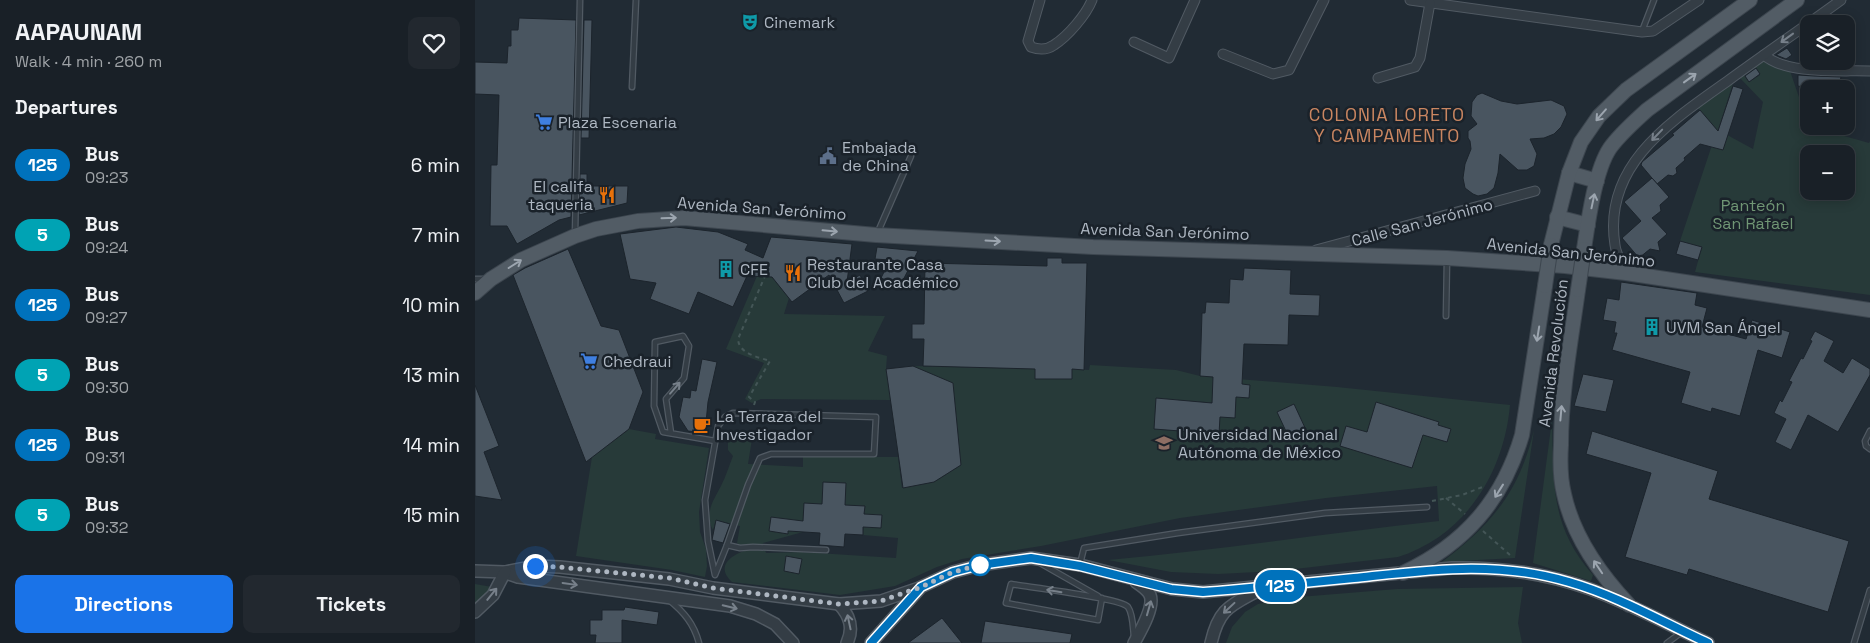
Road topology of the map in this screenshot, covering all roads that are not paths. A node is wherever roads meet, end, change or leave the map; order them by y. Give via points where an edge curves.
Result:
1 (580, 0) edge
2 (635, 0) edge
3 (1040, 0) edge
4 (1092, 0) edge
5 (1195, 0) edge
6 (1324, 0) edge
7 (1410, 0) edge
8 (1654, 0) edge
9 (1699, 0) edge
10 (1750, 0) edge
11 (1797, 0) edge
12 (1841, 0) edge
13 (1431, 3) junction
14 (1641, 32) junction
15 (1134, 42) dead end
16 (1223, 54) dead end
17 (1764, 55) junction
18 (1870, 70) edge
19 (1377, 78) dead end
20 (632, 86) dead end
21 (911, 156) dead end
22 (1569, 173) junction
23 (1597, 181) junction
24 (1535, 191) dead end
25 (1557, 217) junction
26 (1588, 225) junction
27 (876, 235) junction
28 (575, 236) junction
29 (1308, 253) junction
30 (1447, 258) junction
31 (1626, 273) junction
32 (475, 279) edge
33 (491, 279) junction
34 (475, 293) edge
35 (1870, 310) edge
36 (1446, 316) dead end
37 (1870, 431) edge
38 (671, 434) junction
39 (715, 441) junction
40 (1870, 449) edge
41 (1427, 507) road end
42 (727, 545) junction
43 (826, 550) dead end
44 (1031, 558) junction
45 (1080, 566) junction
46 (475, 571) edge
47 (505, 572) junction
48 (1403, 572) junction
49 (715, 575) junction
50 (1132, 579) junction
51 (921, 587) junction
52 (713, 588) junction
53 (1262, 588) junction
54 (1870, 590) edge
55 (666, 598) junction
56 (1102, 598) junction
57 (839, 604) junction
58 (1629, 605) junction
59 (475, 612) edge
60 (1683, 632) junction
61 (1135, 642) edge
62 (699, 643) edge
63 (793, 643) edge
64 (847, 643) edge
65 (871, 643) edge
66 (1211, 643) edge
67 (1667, 643) edge
68 (1708, 643) edge
69 (1855, 643) edge

1 - 28 lane
2 - 20 lane
3 - 4 street via 1028,41 1031,48 1039,50 1053,46 1078,22
5 - 15 street via 1169,58
6 - 16 street via 1289,70 1273,74
7 - 13 street
8 - 14 lane
9 - 14 street via 1653,31
10 -> 22 main road, Avenida Revolución via 1626,90 1599,116 1581,142
23 -> 11 main road, Avenida Revolución via 1609,150 1647,110
12 -> 17 street
13 - 14 street
13 - 19 street via 1420,58 1415,66
17 - 18 street via 1790,68
17 -> 31 street via 1671,121 1649,142 1632,165 1619,189 1614,218 1615,247
21 - 27 lane
22 - 23 main road
22 - 25 main road, Avenida Revolución
26 -> 23 main road, Avenida Revolución
24 - 29 street, Calle San Jerónimo
25 - 26 main road
25 -> 48 main road, Avenida Revolución, bridge via 1522,435 1506,479 1483,514 1460,538 1433,558
58 -> 26 main road, Avenida Revolución, bridge via 1604,576 1583,543 1561,482 1561,414
28 -> 27 main road, Avenida San Jerónimo via 638,220 684,218
27 -> 29 main road, Avenida San Jerónimo via 1093,247
33 -> 28 main road, Avenida San Jerónimo via 521,260
29 - 30 main road, Avenida San Jerónimo
30 - 31 main road, Avenida San Jerónimo
30 - 36 lane
31 - 35 main road, Avenida San Jerónimo
32 - 33 lane
33 - 34 main road, Avenida San Jerónimo
37 - 40 lane via 1865,441
38 -> 38 lane via 666,399 684,378 689,346 683,336 655,342 654,406 663,432
38 - 39 lane
39 - 42 lane via 717,426 733,414 876,417 874,454 763,455 752,474
39 - 49 lane via 705,500
41 - 45 lane via 1325,513 1093,546 1084,548
42 - 43 lane
42 - 49 lane
44 - 45 street
44 - 51 street via 953,572
44 - 56 lane
45 - 50 street
46 - 47 street
47 - 52 street via 535,566 559,567 669,578
47 -> 55 street via 518,577
59 -> 47 street via 493,595
48 - 53 street
48 - 58 street via 1469,568 1525,572 1582,586
49 - 52 lane
50 - 53 street via 1171,589 1203,592
61 -> 50 street via 1152,605 1146,590
51 - 57 street via 881,601
51 - 65 street
52 - 57 street
53 -> 66 street via 1224,611
54 - 69 lane
55 - 62 lane via 685,614
55 -> 63 street via 730,606 756,614 775,624
56 -> 56 lane via 1011,584 1006,604 1098,620
56 - 61 lane via 1122,602 1129,609
64 -> 57 street via 851,624 847,612
58 - 60 street
60 - 67 lane
60 - 68 street

